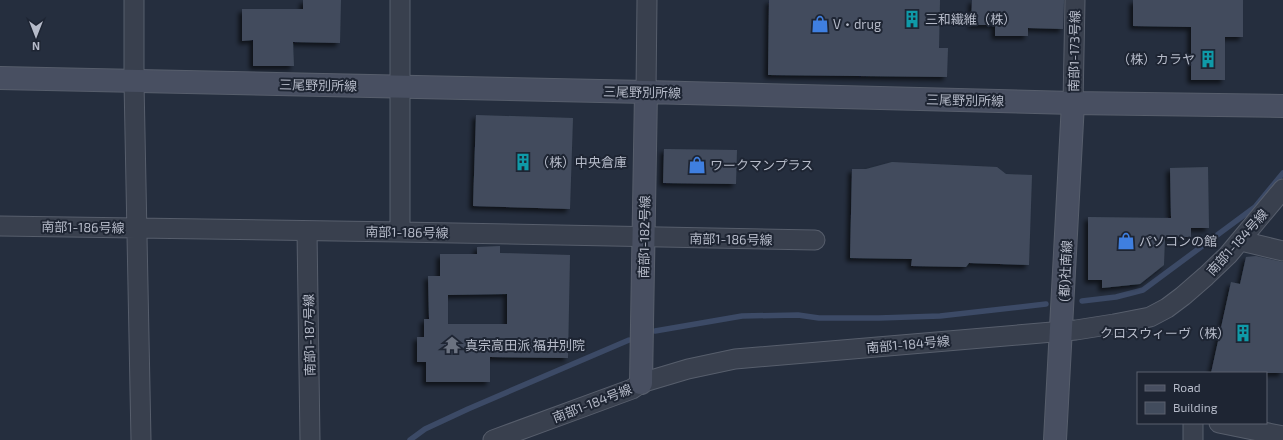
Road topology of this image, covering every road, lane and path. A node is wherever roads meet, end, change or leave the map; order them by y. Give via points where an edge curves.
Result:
1 (134, 0) edge
2 (400, 0) edge
3 (647, 0) edge
4 (1075, 0) edge
5 (0, 78) edge
6 (134, 82) junction
7 (401, 87) junction
8 (646, 92) junction
9 (1073, 103) junction
10 (1283, 106) edge
11 (1283, 189) edge
12 (0, 226) edge
13 (137, 228) junction
14 (307, 231) junction
15 (400, 232) junction
16 (644, 237) junction
17 (815, 240) dead end
18 (1241, 241) junction
19 (1283, 251) edge
20 (1062, 331) junction
21 (641, 383) junction
22 (1193, 424) edge
23 (1225, 424) edge
24 (1283, 436) edge
25 (499, 439) edge
26 (141, 440) edge
27 (310, 440) edge
28 (1055, 440) edge
29 (1193, 440) edge

1 - 6 street
2 - 7 street
3 - 8 street
4 - 9 street, 南部1-173号線
5 - 6 main road, 三尾野別所線
6 - 7 main road, 三尾野別所線
6 - 13 street
7 - 8 main road, 三尾野別所線
7 - 15 street
8 - 9 main road, 三尾野別所線
8 - 16 main road, 南部1-182号線
9 - 10 main road, 三尾野別所線
9 - 20 main road, (都)社南線
11 - 18 street, 南部1-184号線
12 - 13 street, 南部1-186号線
13 - 14 street, 南部1-186号線
13 - 26 street
14 - 15 street, 南部1-186号線
14 - 27 street, 南部1-187号線
15 - 16 street, 南部1-186号線
16 - 17 street, 南部1-186号線
16 - 21 main road, 南部1-182号線
18 - 19 street
18 - 20 street, 南部1-184号線 via 1183,296 1150,317
20 - 21 street, 南部1-184号線 via 735,359
20 - 28 main road, (都)社南線
21 - 25 street, 南部1-184号線 via 632,389
22 - 29 street
23 - 24 street

